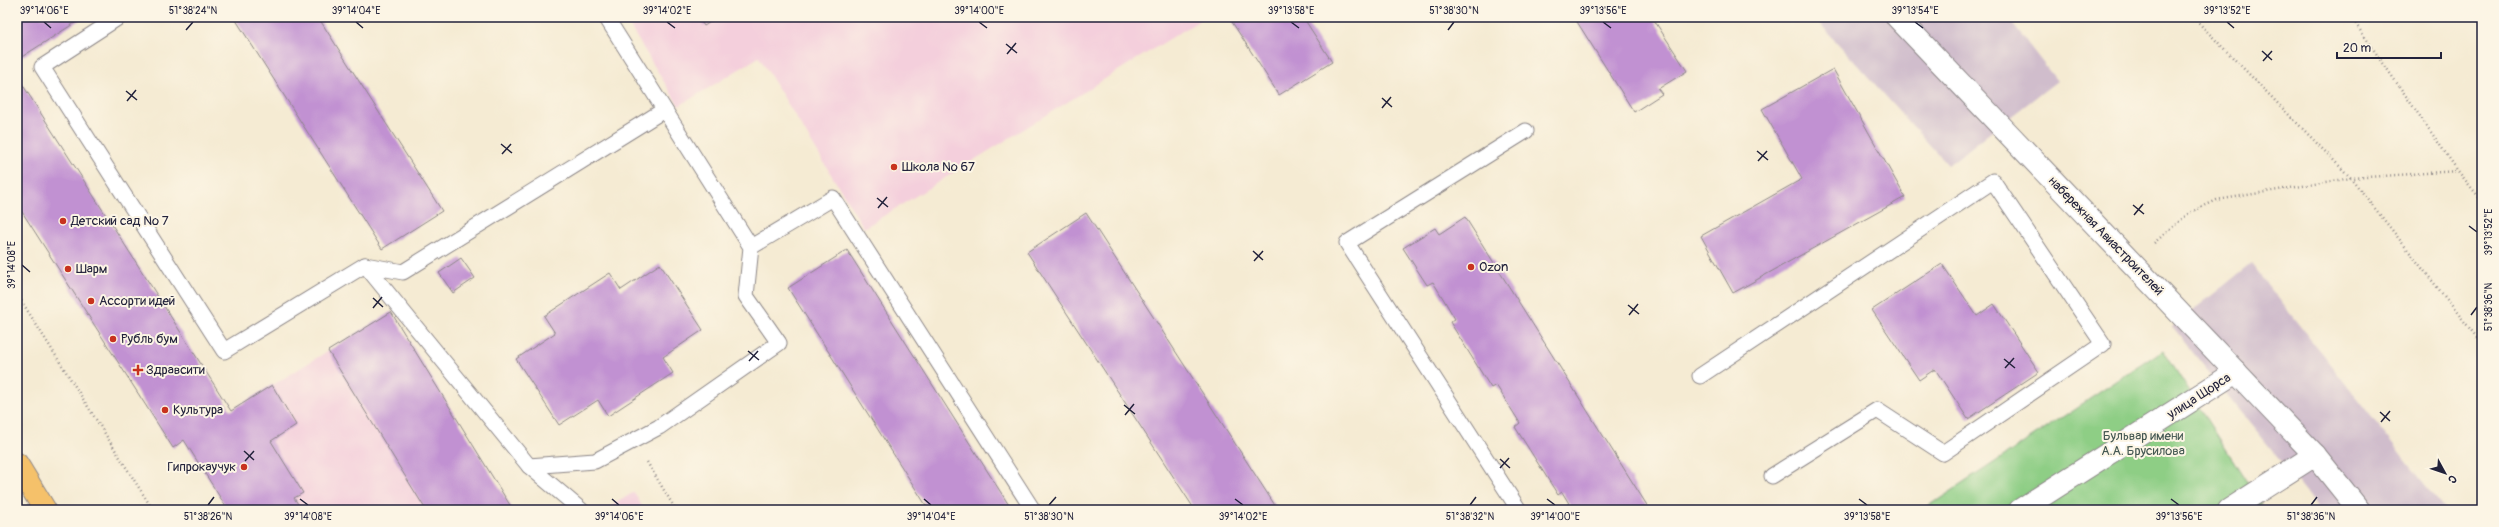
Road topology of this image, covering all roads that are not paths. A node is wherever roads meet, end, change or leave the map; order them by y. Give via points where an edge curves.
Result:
1 (119, 17) edge
2 (606, 17) edge
3 (1897, 17) edge
4 (664, 110) junction
5 (1526, 131) dead end
6 (751, 247) junction
7 (364, 265) junction
8 (2236, 372) junction
9 (1700, 376) dead end
10 (2315, 456) junction
11 (17, 464) edge
12 (529, 466) junction
13 (1772, 476) dead end
14 (45, 510) edge
15 (580, 510) edge
16 (1033, 510) edge
17 (1519, 510) edge
18 (2020, 510) edge
19 (2229, 510) edge
20 (2360, 510) edge

1 - 7 lane via 42,66 224,351
2 - 4 lane
3 - 8 street, набережная Авиастроителей
4 - 6 lane
4 - 7 lane via 404,272
5 - 17 lane via 1347,243
6 - 12 lane via 746,296 779,343 660,428 595,461
6 - 16 lane via 832,198
7 - 12 lane
8 - 10 street, набережная Авиастроителей
8 - 18 street, улица Щорса
9 - 13 lane via 1993,181 2103,344 1943,452 1877,410
10 - 19 street
10 - 20 street, набережная Авиастроителей
11 - 14 main road
12 - 15 lane

